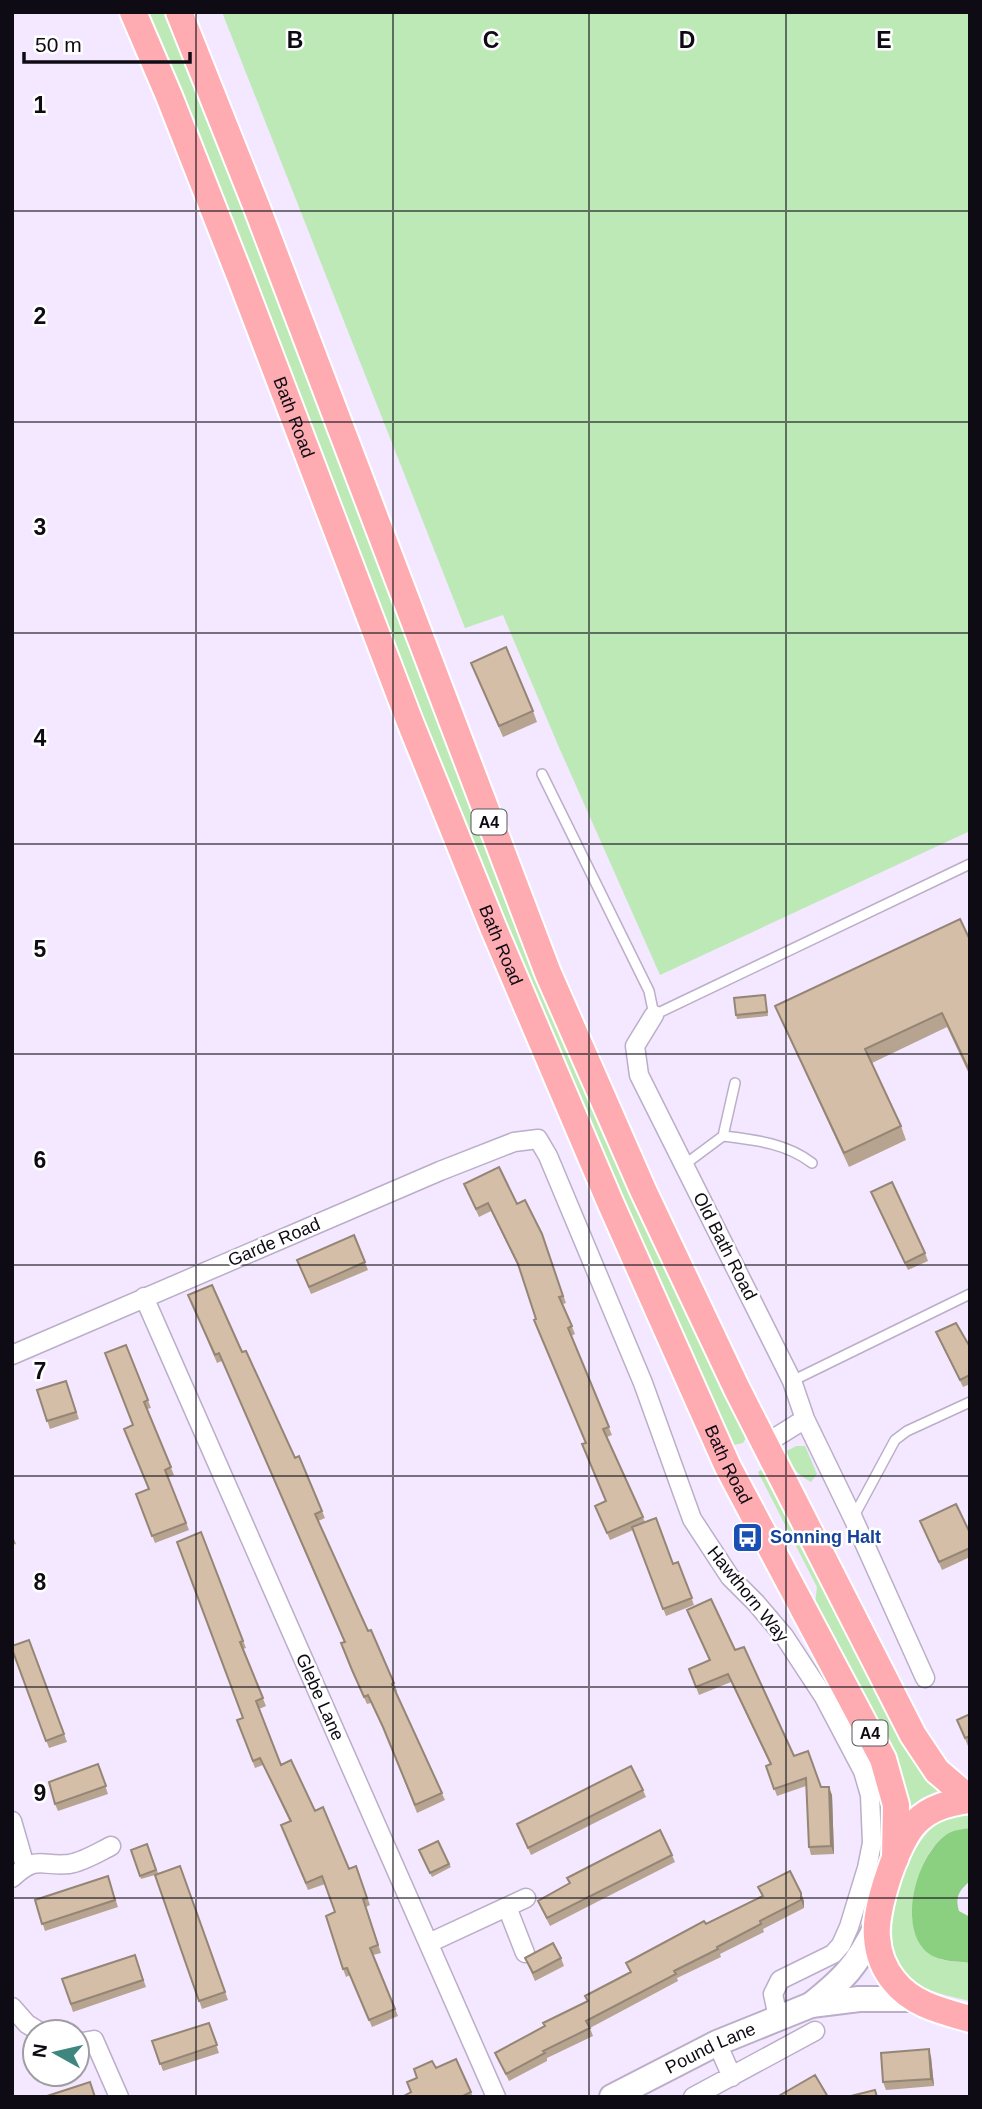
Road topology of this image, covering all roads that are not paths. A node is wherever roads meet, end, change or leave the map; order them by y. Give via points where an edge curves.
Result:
1 (133, 12) edge
2 (179, 12) edge
3 (542, 774) dead end
4 (970, 864) edge
5 (654, 1015) junction
6 (735, 1083) dead end
7 (723, 1136) junction
8 (538, 1139) joint
9 (812, 1163) dead end
10 (684, 1165) junction
11 (970, 1294) edge
12 (144, 1297) junction
13 (12, 1355) edge
14 (792, 1381) junction
15 (970, 1402) edge
16 (805, 1419) junction
17 (765, 1444) junction
18 (728, 1467) junction
19 (853, 1518) junction
20 (925, 1678) dead end
21 (970, 1800) edge
22 (12, 1821) edge
23 (111, 1846) dead end
24 (895, 1859) junction
25 (19, 1872) edge
26 (526, 1898) dead end
27 (507, 1907) junction
28 (876, 1927) junction
29 (429, 1943) junction
30 (525, 1953) dead end
31 (913, 1999) junction
32 (811, 2005) junction
33 (778, 2017) junction
34 (970, 2019) edge
35 (815, 2031) dead end
36 (91, 2040) edge
37 (717, 2043) junction
38 (732, 2077) junction
39 (119, 2097) edge
40 (496, 2097) edge
41 (612, 2097) edge
42 (693, 2097) edge

1 - 18 main road, Bath Road / A4 via 493,927
2 - 17 main road, Bath Road / A4 via 548,973 643,1191
3 - 5 lane via 649,991
4 - 5 lane
5 - 10 street, Old Bath Road via 635,1045 639,1075
6 - 7 lane
7 - 9 lane via 773,1144
7 - 10 lane
8 - 12 street, Garde Road via 514,1142 440,1171
8 - 33 street, Hawthorn Way via 643,1383 692,1519 730,1577 784,1636 824,1697 863,1770 870,1795 872,1843 849,1927 833,1954 780,1980 773,1994
10 - 14 street, Old Bath Road
11 - 14 lane
12 - 13 street, Garde Road
12 - 29 street, Glebe Lane
14 - 16 street, Old Bath Road
15 - 19 lane via 895,1440
16 - 17 street
16 - 19 street, Old Bath Road
17 - 18 main road
17 - 21 main road, Bath Road / A4 via 921,1750
18 - 24 main road, Bath Road / A4 via 883,1759 896,1805
19 - 20 street, Old Bath Road
21 - 24 main road via 927,1812 910,1828
22 - 25 street
23 - 25 street via 71,1864 37,1862
24 - 28 main road
26 - 27 street
27 - 29 street
27 - 30 street
28 - 31 main road via 886,1970
28 - 32 street, Pound Lane via 855,1965
29 - 40 street, Glebe Lane
31 - 32 street, Pound Lane
31 - 34 main road
32 - 33 street, Pound Lane
33 - 37 street, Pound Lane
35 - 38 street
36 - 39 street
37 - 38 street
37 - 41 street, Pound Lane
38 - 42 street

